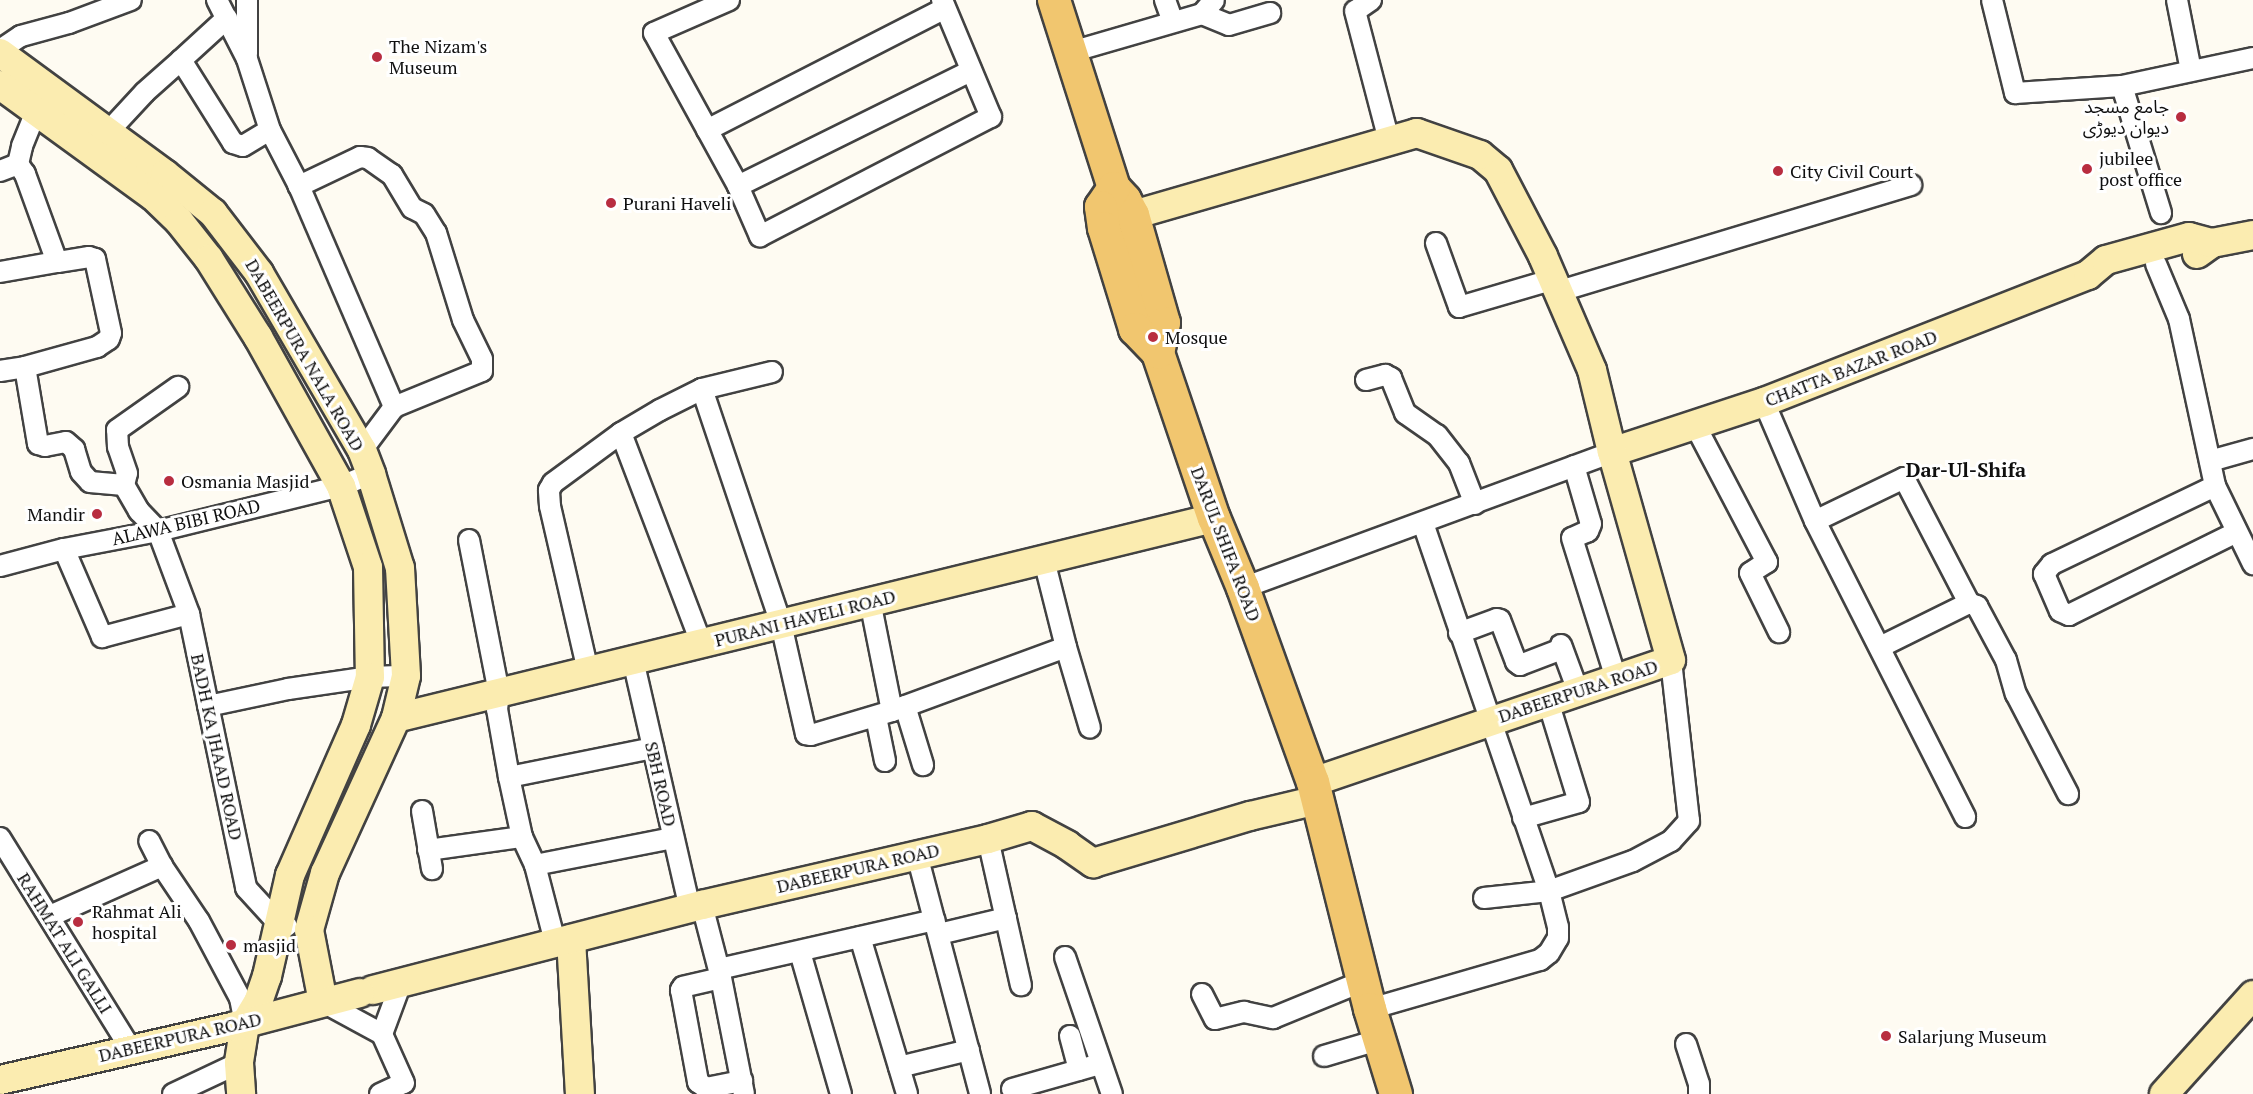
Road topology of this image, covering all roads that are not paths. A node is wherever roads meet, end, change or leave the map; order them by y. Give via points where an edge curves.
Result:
1 (131, 0) edge
2 (217, 0) edge
3 (247, 0) edge
4 (729, 0) edge
5 (1054, 0) edge
6 (1165, 0) edge
7 (1371, 0) edge
8 (1992, 0) edge
9 (2177, 0) edge
10 (944, 4) edge
11 (1208, 7) edge
12 (1270, 14) dead end
13 (227, 18) junction
14 (1173, 22) junction
15 (0, 52) edge
16 (1071, 52) junction
17 (2253, 58) edge
18 (247, 59) junction
19 (181, 60) junction
20 (972, 71) junction
21 (2191, 71) junction
22 (0, 85) edge
23 (2122, 86) junction
24 (36, 112) junction
25 (270, 130) junction
26 (707, 130) junction
27 (108, 132) junction
28 (1389, 141) junction
29 (9, 167) edge
30 (1911, 185) dead end
31 (299, 186) junction
32 (738, 186) junction
33 (1114, 188) junction
34 (2161, 213) dead end
35 (1133, 216) junction
36 (2253, 235) edge
37 (235, 240) junction
38 (1436, 243) dead end
39 (2212, 243) junction
40 (208, 259) junction
41 (57, 262) junction
42 (2156, 264) junction
43 (0, 272) edge
44 (2088, 275) junction
45 (1557, 285) junction
46 (1158, 353) junction
47 (25, 367) junction
48 (0, 371) edge
49 (772, 372) dead end
50 (1366, 380) dead end
51 (178, 387) dead end
52 (702, 389) junction
53 (1764, 402) junction
54 (394, 407) junction
55 (1695, 425) junction
56 (621, 433) junction
57 (2253, 449) edge
58 (1612, 452) junction
59 (2210, 461) junction
60 (366, 462) junction
61 (1574, 466) junction
62 (124, 485) junction
63 (341, 486) junction
64 (2215, 486) junction
65 (1475, 504) junction
66 (1214, 518) junction
67 (1815, 521) junction
68 (1423, 524) junction
69 (158, 531) junction
70 (2237, 532) junction
71 (469, 540) dead end
72 (64, 549) junction
73 (1044, 560) junction
74 (2253, 564) edge
75 (0, 566) edge
76 (1243, 588) junction
77 (870, 601) junction
78 (1969, 603) junction
79 (189, 614) junction
80 (781, 624) junction
81 (1779, 632) dead end
82 (1459, 633) junction
83 (701, 644) junction
84 (1066, 647) junction
85 (1880, 647) junction
86 (633, 660) junction
87 (1671, 660) junction
88 (588, 671) junction
89 (406, 676) junction
90 (370, 677) junction
91 (1616, 678) junction
92 (1578, 691) junction
93 (499, 693) junction
94 (1548, 701) junction
95 (208, 706) junction
96 (891, 711) junction
97 (396, 718) junction
98 (1489, 721) junction
99 (1090, 728) dead end
100 (653, 748) junction
101 (885, 761) dead end
102 (923, 765) dead end
103 (508, 777) junction
104 (1313, 782) junction
105 (2068, 794) dead end
106 (422, 811) dead end
107 (1965, 817) dead end
108 (1523, 818) junction
109 (522, 837) junction
110 (0, 838) edge
111 (673, 838) junction
112 (988, 839) junction
113 (149, 841) dead end
114 (917, 855) junction
115 (535, 865) junction
116 (162, 866) junction
117 (1549, 891) junction
118 (1484, 898) dead end
119 (696, 906) junction
120 (50, 916) junction
121 (1006, 918) junction
122 (279, 924) junction
123 (936, 927) junction
124 (309, 930) junction
125 (860, 937) junction
126 (563, 940) junction
127 (800, 952) junction
128 (1065, 957) dead end
129 (720, 974) junction
130 (401, 983) junction
131 (1021, 985) dead end
132 (1202, 994) dead end
133 (1366, 995) junction
134 (2253, 995) edge
135 (324, 1002) junction
136 (245, 1024) junction
137 (382, 1034) junction
138 (1070, 1036) dead end
139 (1378, 1040) junction
140 (1686, 1044) dead end
141 (130, 1048) junction
142 (969, 1050) junction
143 (1324, 1056) dead end
144 (239, 1063) junction
145 (1100, 1064) junction
146 (899, 1066) junction
147 (1079, 1070) junction
148 (0, 1080) edge
149 (743, 1088) edge
150 (406, 1089) edge
151 (1012, 1089) dead end
152 (173, 1094) edge
153 (241, 1094) edge
154 (380, 1094) edge
155 (580, 1094) edge
156 (841, 1094) edge
157 (907, 1094) edge
158 (980, 1094) edge
159 (1112, 1094) edge
160 (1396, 1094) edge
161 (1699, 1094) edge
162 (2164, 1094) edge

1 - 15 street via 21,36
2 - 13 street
3 - 18 street
4 - 26 street via 654,33
5 - 16 main road
6 - 14 street
7 - 28 street via 1355,11
8 - 23 street via 2015,93
9 - 21 street
10 - 20 street
10 - 26 street
11 - 12 street via 1229,25
11 - 14 street
13 - 18 street
13 - 19 street
14 - 16 street
15 - 27 street, DABEERPURA NALA ROAD
16 - 33 main road
17 - 21 street
18 - 25 street
19 - 25 street via 233,143 243,146
19 - 27 street
20 - 32 street
20 - 32 street via 991,117 760,236
21 - 23 street
22 - 24 street, DABEERPURA NALA ROAD
23 - 34 street
24 - 29 street
24 - 40 street, DABEERPURA NALA ROAD via 153,196 179,221
25 - 31 street
26 - 32 street
27 - 37 street, DABEERPURA NALA ROAD via 213,213
28 - 35 street, DABEERPURA ROAD
28 - 45 street, DABEERPURA ROAD via 1417,132 1480,155 1498,170
29 - 41 street via 26,174
30 - 45 street
31 - 54 street
31 - 54 street via 360,157 368,158 392,175 412,208 424,214 436,233 463,320 484,365 482,371
33 - 35 main road
33 - 46 main road via 1101,207 1104,228 1135,329
35 - 46 main road via 1164,323
36 - 39 street, CHATTA BAZAR ROAD
37 - 40 street
37 - 60 street, DABEERPURA NALA ROAD via 259,273
38 - 45 street via 1459,307
39 - 42 street, CHATTA BAZAR ROAD via 2197,254
39 - 44 street, CHATTA BAZAR ROAD via 2189,237 2106,260
40 - 63 street, DABEERPURA NALA ROAD via 258,337
41 - 43 street
41 - 47 street via 95,259 111,333 97,347
42 - 44 street, CHATTA BAZAR ROAD via 2114,277
42 - 59 street via 2179,319
44 - 53 street, CHATTA BAZAR ROAD
45 - 58 street, DABEERPURA ROAD via 1592,370
46 - 66 main road, DARUL SHIFA ROAD
47 - 48 street
47 - 62 street via 38,444 66,442 74,449 86,478 95,484
49 - 52 street
50 - 65 street via 1385,375 1391,378 1405,413 1437,435 1459,463
51 - 62 street via 117,430 127,472
52 - 56 street
52 - 80 street
53 - 55 street, CHATTA BAZAR ROAD
53 - 67 street
54 - 60 street
55 - 58 street, CHATTA BAZAR ROAD
55 - 81 street via 1767,562 1750,573
56 - 83 street
56 - 88 street via 561,476 549,490
57 - 59 street
58 - 61 street
58 - 87 street, DABEERPURA ROAD
59 - 64 street
60 - 63 street, ALAWA BIBI ROAD
60 - 89 street, DABEERPURA NALA ROAD via 400,568
61 - 65 street
61 - 91 street via 1591,524 1588,531 1572,538
62 - 69 street via 139,511
63 - 69 street, ALAWA BIBI ROAD
63 - 90 street, DABEERPURA NALA ROAD via 368,567
64 - 70 street
64 - 70 street via 2052,564 2044,574 2060,611 2069,615
65 - 68 street
66 - 73 street, PURANI HAVELI ROAD
66 - 76 main road, DARUL SHIFA ROAD
67 - 78 street via 1904,478
67 - 85 street
68 - 76 street
68 - 82 street
69 - 72 street, ALAWA BIBI ROAD
69 - 79 street, BADH KA JHAAD ROAD
70 - 74 street
71 - 93 street
72 - 75 street, ALAWA BIBI ROAD
72 - 79 street via 102,637
73 - 77 street, PURANI HAVELI ROAD
73 - 84 street
76 - 104 main road, DARUL SHIFA ROAD
77 - 80 street, PURANI HAVELI ROAD
77 - 96 street
78 - 85 street
78 - 105 street via 1977,606 2006,660 2016,694
79 - 95 street, BADH KA JHAAD ROAD
80 - 83 street, PURANI HAVELI ROAD
80 - 96 street via 806,734
82 - 92 street via 1500,620 1520,665 1562,647
82 - 98 street
83 - 86 street, PURANI HAVELI ROAD
84 - 96 street
84 - 99 street
85 - 107 street
86 - 88 street, PURANI HAVELI ROAD
86 - 100 street, SBH ROAD
87 - 91 street, DABEERPURA ROAD
87 - 117 street via 1689,821 1671,841 1633,861
88 - 93 street, PURANI HAVELI ROAD
89 - 90 street
89 - 97 street, DABEERPURA NALA ROAD
90 - 95 street
90 - 122 street, DABEERPURA NALA ROAD via 356,725 290,875
91 - 92 street, DABEERPURA ROAD
92 - 94 street, DABEERPURA ROAD
93 - 97 street, PURANI HAVELI ROAD
93 - 103 street via 497,709
94 - 98 street, DABEERPURA ROAD
94 - 108 street via 1579,802
95 - 122 street, BADH KA JHAAD ROAD via 246,888
96 - 101 street
96 - 102 street
97 - 124 street, DABEERPURA NALA ROAD via 325,873
98 - 104 street, DABEERPURA ROAD
98 - 108 street
100 - 103 street
100 - 111 street, SBH ROAD
103 - 109 street
104 - 112 street, DABEERPURA ROAD via 1317,800 1093,863 1032,826
104 - 133 main road, DARUL SHIFA ROAD
106 - 109 street via 430,860
108 - 117 street
109 - 115 street
110 - 120 street, RAHMAT ALI GALLI
111 - 115 street
111 - 119 street, SBH ROAD
112 - 114 street, DABEERPURA ROAD
112 - 121 street
113 - 116 street
114 - 119 street, DABEERPURA ROAD
114 - 123 street
115 - 126 street
116 - 120 street
116 - 136 street via 204,930 240,998
117 - 118 street
117 - 133 street via 1558,938 1540,960
119 - 126 street, DABEERPURA ROAD
119 - 129 street, SBH ROAD
120 - 141 street, RAHMAT ALI GALLI
121 - 123 street
121 - 131 street
122 - 124 street
122 - 136 street, DABEERPURA NALA ROAD via 267,976
123 - 125 street
123 - 142 street
124 - 135 street, DABEERPURA NALA ROAD
125 - 127 street
125 - 146 street
126 - 130 street, DABEERPURA ROAD
126 - 155 street
127 - 129 street
127 - 156 street
128 - 145 street
129 - 149 street, SBH ROAD
129 - 149 street via 681,990 698,1082 706,1088
130 - 135 street, DABEERPURA ROAD
130 - 137 street
132 - 133 street via 1215,1019 1244,1012 1273,1018
133 - 139 main road, DARUL SHIFA ROAD
134 - 162 street
135 - 136 street, DABEERPURA ROAD
135 - 137 street
136 - 141 street, DABEERPURA ROAD
136 - 144 street
137 - 150 street
138 - 147 street
139 - 143 street
139 - 160 main road, DARUL SHIFA ROAD
140 - 161 street
141 - 148 street, DABEERPURA ROAD
142 - 146 street
142 - 158 street
144 - 152 street
144 - 153 street
145 - 147 street
145 - 159 street
146 - 157 street
147 - 151 street
150 - 154 street

